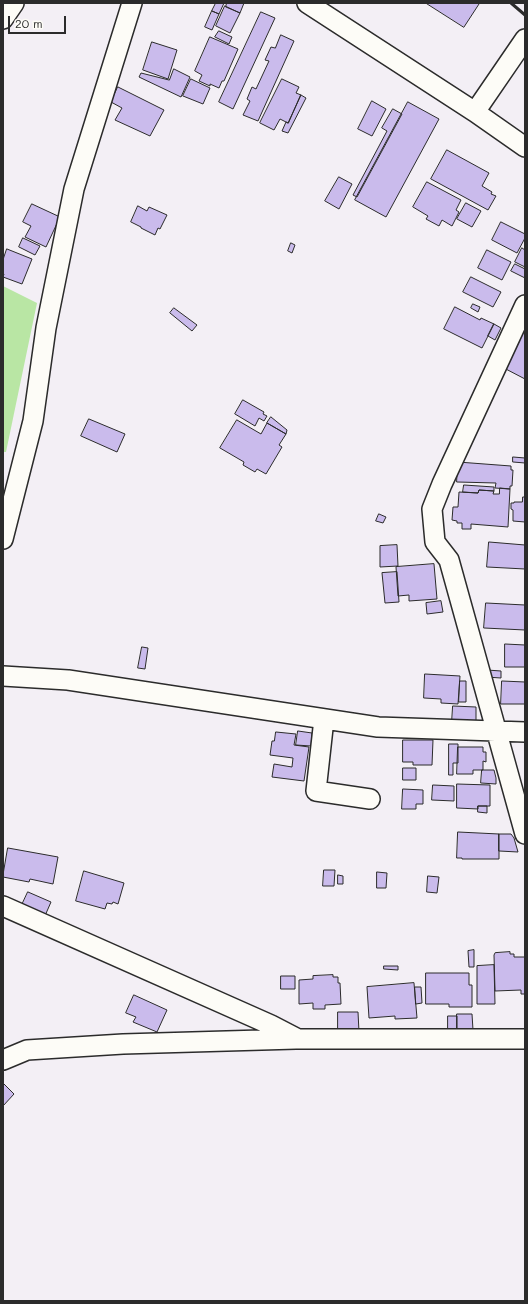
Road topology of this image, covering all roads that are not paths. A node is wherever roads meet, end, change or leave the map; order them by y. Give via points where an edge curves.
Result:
1 (14, 3) edge
2 (132, 3) edge
3 (307, 3) edge
4 (3, 18) edge
5 (525, 39) edge
6 (475, 112) junction
7 (525, 147) edge
8 (525, 305) edge
9 (3, 539) edge
10 (3, 676) edge
11 (324, 719) junction
12 (496, 731) junction
13 (525, 732) edge
14 (520, 796) edge
15 (370, 800) dead end
16 (525, 834) edge
17 (3, 906) edge
18 (298, 1039) junction
19 (525, 1039) edge
20 (3, 1060) edge

1 - 4 street
2 - 9 street via 74,189 46,328 33,421
3 - 6 street
5 - 6 street
6 - 7 street
8 - 12 street via 432,509 435,542 449,560
10 - 11 street via 68,680
11 - 12 street via 378,727
11 - 15 street via 316,791
12 - 13 street
12 - 14 street
14 - 16 street
17 - 18 street
18 - 19 street
18 - 20 street via 123,1044 27,1050

